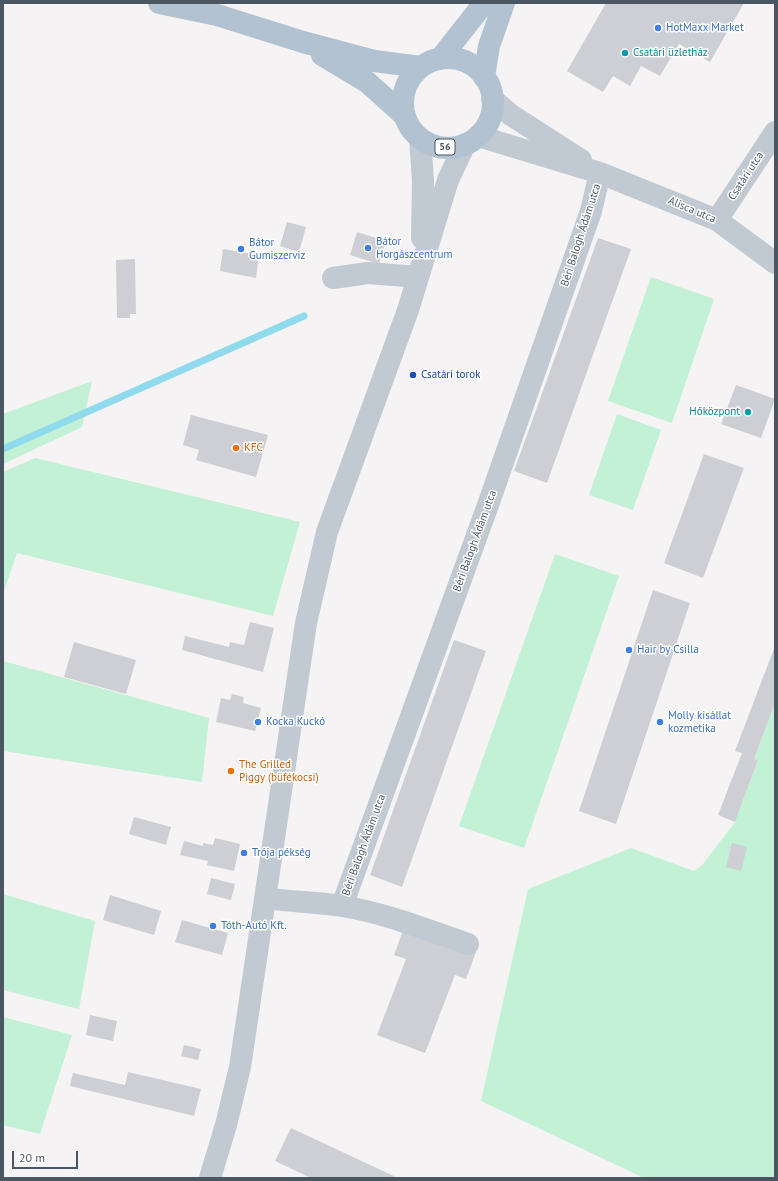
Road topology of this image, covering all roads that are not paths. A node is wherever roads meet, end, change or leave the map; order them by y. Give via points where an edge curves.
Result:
1 (159, 3) edge
2 (484, 3) edge
3 (504, 3) edge
4 (188, 6) edge
5 (303, 42) junction
6 (431, 63) junction
7 (484, 78) junction
8 (492, 100) junction
9 (405, 116) junction
10 (775, 132) edge
11 (420, 138) junction
12 (472, 140) junction
13 (600, 173) junction
14 (717, 220) junction
15 (775, 263) edge
16 (333, 278) dead end
17 (418, 278) junction
18 (266, 898) junction
19 (342, 906) junction
20 (468, 944) dead end
21 (210, 1178) edge

1 - 4 main road, 56
2 - 6 main road, 56
3 - 7 main road, 56 via 489,46
4 - 5 main road, 56
5 - 6 main road, 56 via 374,61
5 - 9 main road, 56 via 367,82
6 - 7 main road, 56 via 460,60 470,64
6 - 9 main road, 56 via 412,76 405,89
7 - 8 main road, 56
8 - 12 main road, 56 via 489,119
8 - 13 street, Alisca utca
9 - 11 main road, 56
10 - 14 street, Csatári utca
11 - 12 main road, 56 via 442,147 454,147
11 - 17 street via 423,225
12 - 13 street, Alisca utca
12 - 17 street via 448,180
13 - 14 street, Alisca utca
13 - 19 street, Béri Balogh Ádám utca via 591,211 488,505
14 - 15 street, Alisca utca
16 - 17 street via 368,273
17 - 18 street via 344,480 325,540 306,623
18 - 19 street, Béri Balogh Ádám utca via 294,903
18 - 21 street via 240,1067
19 - 20 street, Béri Balogh Ádám utca via 396,919

